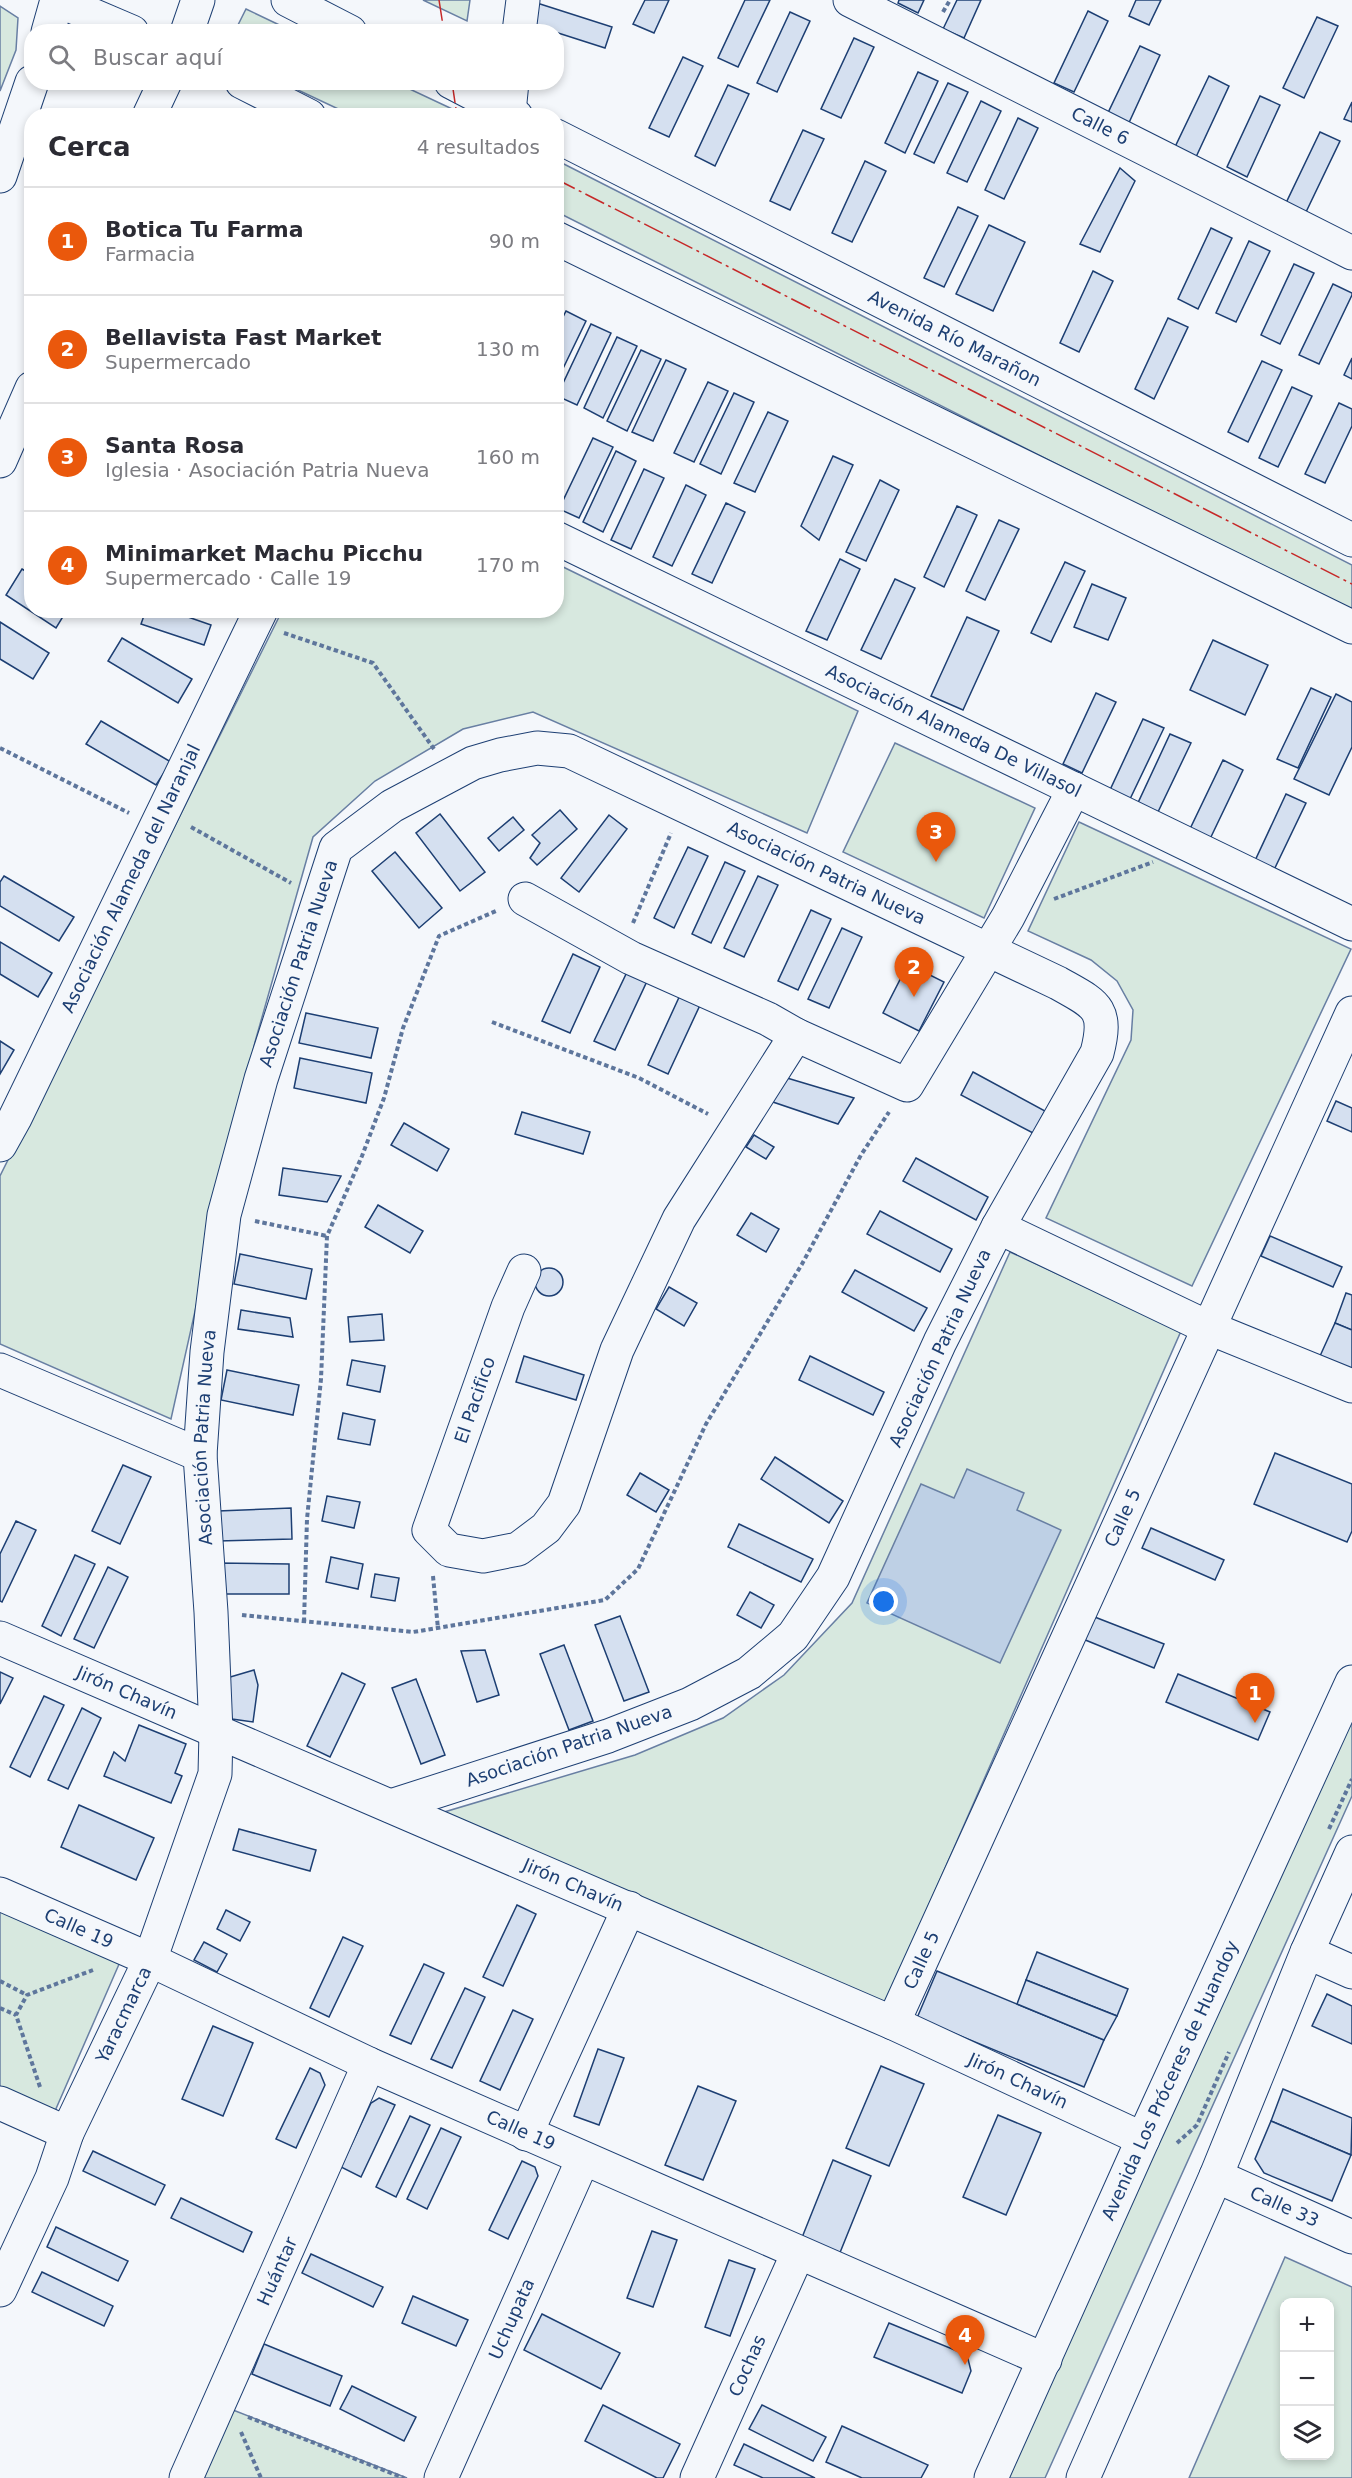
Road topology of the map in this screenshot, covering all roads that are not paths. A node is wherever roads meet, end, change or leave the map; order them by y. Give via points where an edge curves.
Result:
1 (57, 0) edge
2 (198, 0) edge
3 (288, 0) edge
4 (523, 0) edge
5 (850, 0) edge
6 (50, 24) edge
7 (113, 24) edge
8 (190, 24) edge
9 (334, 24) edge
10 (520, 24) edge
11 (29, 90) edge
12 (161, 90) edge
13 (259, 90) edge
14 (474, 90) edge
15 (512, 103) edge
16 (153, 108) edge
17 (293, 108) edge
18 (564, 140) edge
19 (0, 176) edge
20 (564, 242) edge
21 (1352, 253) edge
22 (24, 406) edge
23 (0, 461) edge
24 (1352, 540) edge
25 (564, 542) edge
26 (258, 618) edge
27 (1352, 627) edge
28 (1074, 789) junction
29 (525, 899) road end
30 (1352, 924) edge
31 (988, 950) junction
32 (1352, 1012) edge
33 (796, 1035) junction
34 (0, 1144) edge
35 (998, 1227) junction
36 (525, 1271) dead end
37 (1208, 1327) junction
38 (0, 1370) edge
39 (1352, 1386) edge
40 (200, 1455) junction
41 (0, 1638) edge
42 (1352, 1682) edge
43 (216, 1732) junction
44 (392, 1806) junction
45 (1352, 1852) edge
46 (0, 1894) edge
47 (629, 1908) junction
48 (1308, 1952) junction
49 (138, 1954) junction
50 (1352, 1972) edge
51 (893, 2023) junction
52 (369, 2064) junction
53 (0, 2103) edge
54 (60, 2130) junction
55 (526, 2134) junction
56 (1143, 2139) junction
57 (583, 2159) junction
58 (1216, 2176) junction
59 (1352, 2237) edge
60 (798, 2253) junction
61 (0, 2290) edge
62 (1045, 2360) junction
63 (186, 2478) edge
64 (441, 2478) edge
65 (697, 2478) edge
66 (992, 2478) edge
67 (1083, 2478) edge

1 - 6 street
1 - 7 street
2 - 8 street
3 - 9 street
4 - 10 street
5 - 21 street, Calle 6
11 - 19 street
12 - 16 street
13 - 17 street
14 - 15 street
18 - 24 street, Avenida Río Marañon
20 - 27 street
22 - 23 street
25 - 28 street, Asociación Alameda De Villasol
26 - 34 street, Asociación Alameda del Naranjal
28 - 30 street, Asociación Alameda De Villasol
28 - 31 street
29 - 33 street via 621,952
31 - 33 street via 907,1085
31 - 35 street, Asociación Patria Nueva via 1092,1002 1100,1013 1103,1031 1097,1053
31 - 40 street, Asociación Patria Nueva via 569,751 537,748 473,763 392,806 336,848 261,1079 224,1215 207,1352
32 - 37 street, Calle 5
33 - 36 street, El Pacifico via 679,1219 617,1350 564,1504 546,1528 518,1549 483,1556 449,1550 429,1530 508,1307
35 - 37 street
35 - 44 street, Asociación Patria Nueva via 940,1342 833,1577 793,1636 749,1673 690,1704 608,1736
37 - 39 street
37 - 51 street, Calle 5
38 - 40 street
40 - 43 street, Asociación Patria Nueva
41 - 43 street, Jirón Chavín
42 - 56 street, Avenida Los Próceres de Huandoy
43 - 44 street, Jirón Chavín
43 - 49 street, Yaracmarca via 214,1774
44 - 47 street, Jirón Chavín
45 - 48 street
46 - 49 street, Calle 19
47 - 51 street, Jirón Chavín
47 - 55 street
48 - 50 street
48 - 58 street
49 - 52 street, Calle 19
49 - 54 street, Yaracmarca
51 - 56 street, Jirón Chavín
52 - 55 street, Calle 19
52 - 63 street, Huántar via 225,2407
53 - 54 street
54 - 61 street, Yaracmarca via 52,2178
55 - 57 street, Calle 19
56 - 62 street, Avenida Los Próceres de Huandoy
57 - 60 street, Calle 19
57 - 64 street, Uchupata
58 - 59 street, Calle 33
58 - 67 street
60 - 62 street, Calle 19
60 - 65 street, Cochas
62 - 66 street, Avenida Los Próceres de Huandoy

